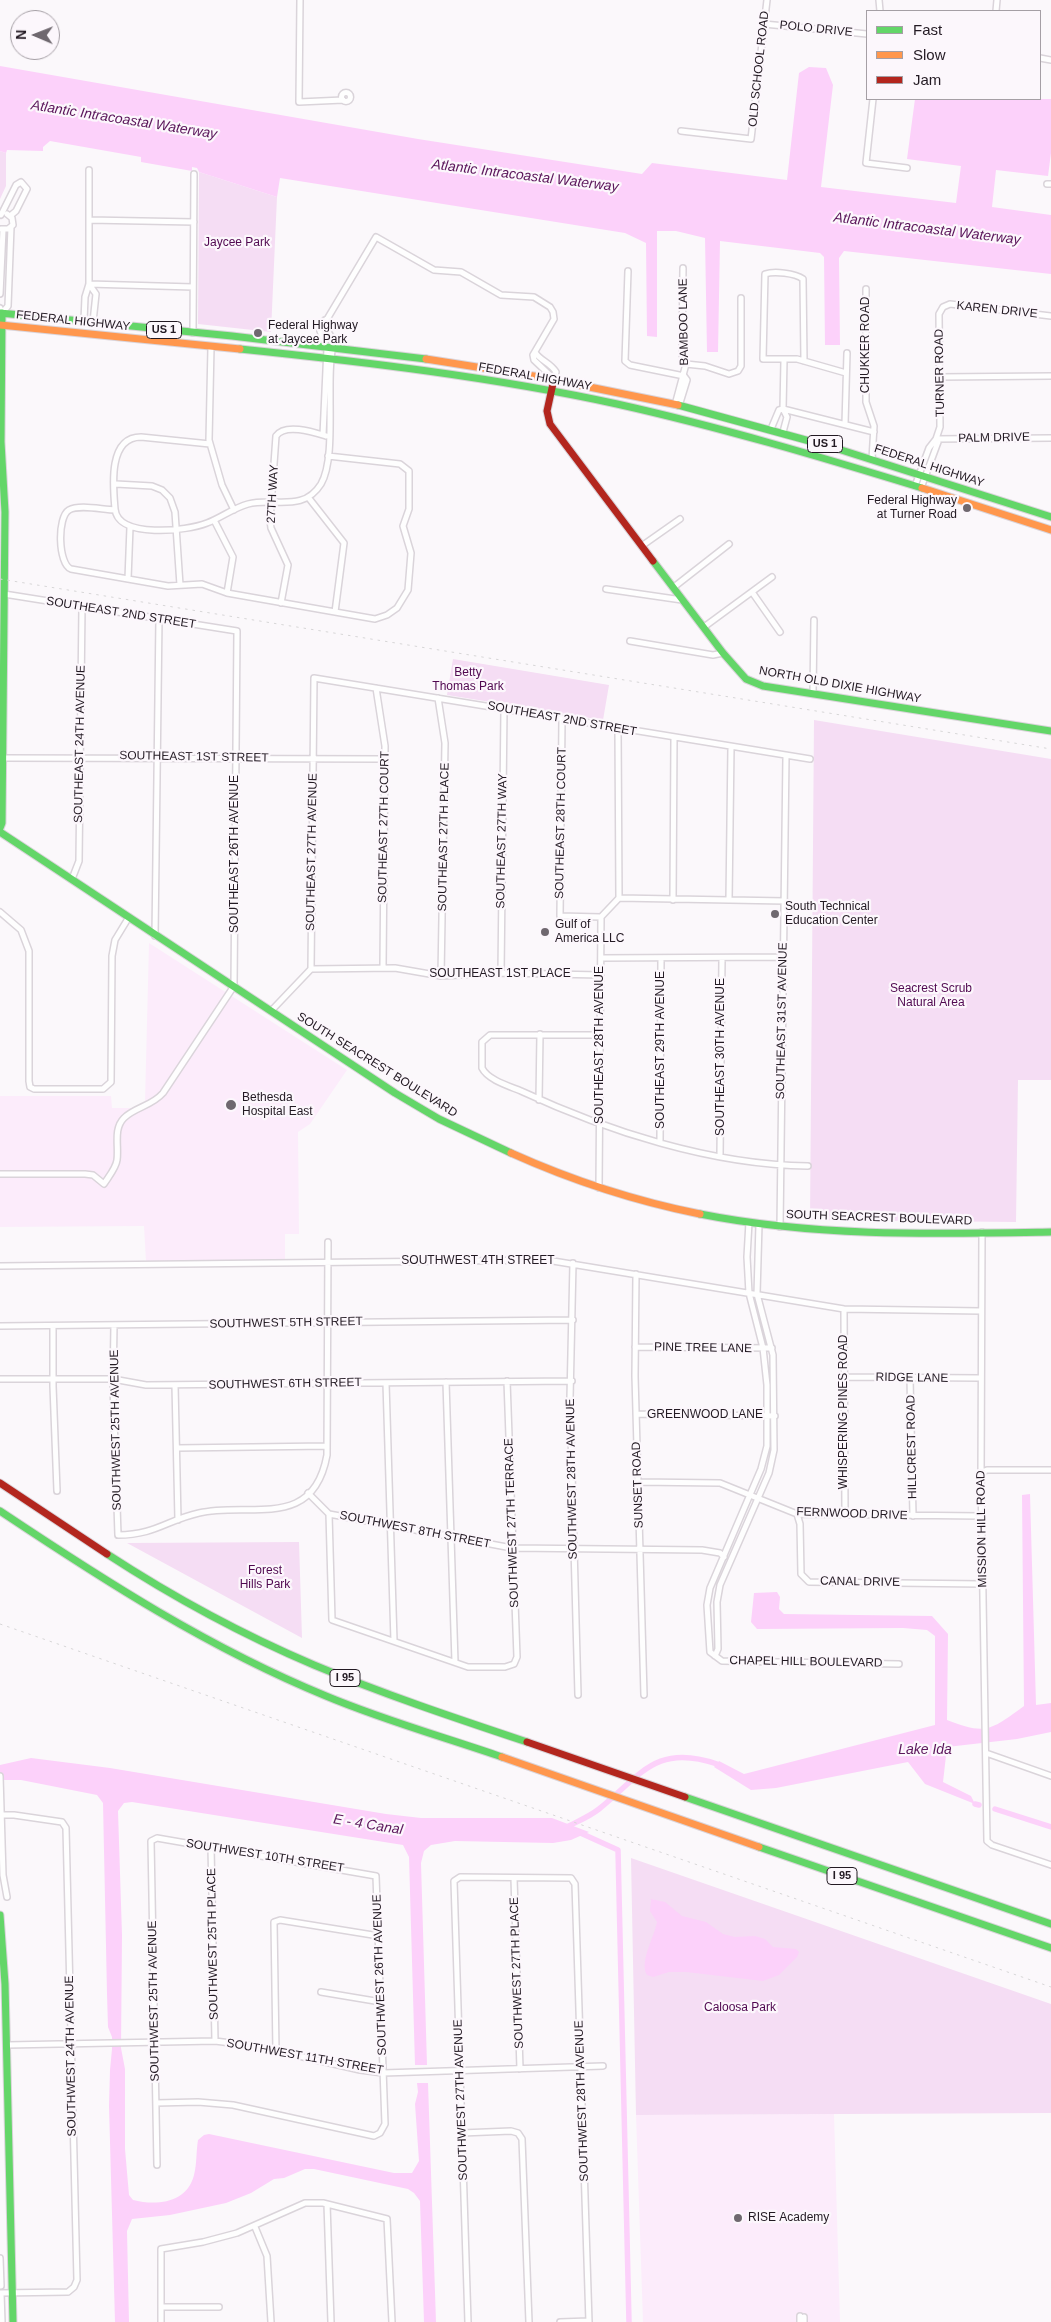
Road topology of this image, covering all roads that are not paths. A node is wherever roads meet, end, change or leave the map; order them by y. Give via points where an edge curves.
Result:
1 (300, 0) edge
2 (767, 0) edge
3 (764, 24) junction
4 (866, 34) edge
5 (343, 100) dead end
6 (873, 100) edge
7 (681, 131) dead end
8 (907, 168) dead end
9 (90, 170) dead end
10 (194, 174) dead end
11 (1, 215) edge
12 (10, 216) junction
13 (89, 220) junction
14 (194, 222) junction
15 (11, 227) junction
16 (1, 229) edge
17 (683, 268) dead end
18 (628, 271) dead end
19 (89, 284) junction
20 (193, 287) junction
21 (866, 289) dead end
22 (0, 294) edge
23 (741, 298) dead end
24 (943, 307) joint
25 (1, 311) edge
26 (1051, 316) edge
27 (325, 320) junction
28 (84, 321) junction
29 (93, 322) junction
30 (1, 325) edge
31 (75, 333) junction
32 (193, 333) junction
33 (212, 335) junction
34 (264, 340) junction
35 (155, 341) junction
36 (211, 347) junction
37 (330, 348) junction
38 (847, 352) dead end
39 (328, 360) junction
40 (784, 360) junction
41 (804, 361) junction
42 (686, 364) junction
43 (846, 373) junction
44 (684, 376) junction
45 (1051, 376) edge
46 (940, 377) junction
47 (554, 379) junction
48 (552, 391) junction
49 (677, 405) junction
50 (784, 409) junction
51 (705, 412) junction
52 (658, 413) junction
53 (683, 419) junction
54 (845, 424) junction
55 (771, 429) junction
56 (783, 432) junction
57 (874, 432) junction
58 (326, 436) junction
59 (1051, 438) edge
60 (936, 439) junction
61 (210, 444) junction
62 (328, 456) junction
63 (872, 459) junction
64 (922, 476) junction
65 (116, 484) junction
66 (918, 487) junction
67 (308, 497) junction
68 (272, 502) junction
69 (116, 510) junction
70 (234, 510) junction
71 (1051, 517) edge
72 (680, 519) dead end
73 (214, 520) junction
74 (2, 521) edge
75 (130, 527) junction
76 (175, 530) junction
77 (1051, 530) edge
78 (729, 544) dead end
79 (643, 545) junction
80 (772, 577) dead end
81 (128, 579) junction
82 (180, 585) junction
83 (674, 587) junction
84 (606, 589) dead end
85 (752, 592) junction
86 (227, 593) junction
87 (4, 594) junction
88 (684, 601) junction
89 (281, 603) junction
90 (82, 607) junction
91 (335, 612) junction
92 (160, 618) junction
93 (2, 619) edge
94 (814, 620) dead end
95 (704, 627) junction
96 (237, 631) joint
97 (780, 632) dead end
98 (630, 641) dead end
99 (723, 653) junction
100 (314, 678) joint
101 (376, 688) junction
102 (813, 693) junction
103 (438, 698) junction
104 (2, 700) edge
105 (504, 709) junction
106 (562, 719) junction
107 (618, 729) junction
108 (1051, 731) edge
109 (674, 738) junction
110 (731, 747) junction
111 (80, 756) junction
112 (786, 756) junction
113 (158, 757) junction
114 (3, 758) junction
115 (236, 758) junction
116 (313, 758) junction
117 (385, 759) junction
118 (810, 759) dead end
119 (0, 830) edge
120 (72, 879) junction
121 (619, 898) junction
122 (673, 900) junction
123 (729, 900) junction
124 (785, 901) junction
125 (0, 912) edge
126 (129, 917) junction
127 (601, 917) junction
128 (155, 936) junction
129 (601, 958) junction
130 (661, 958) junction
131 (722, 958) junction
132 (783, 958) junction
133 (383, 967) junction
134 (311, 969) junction
135 (501, 973) junction
136 (601, 975) junction
137 (441, 976) junction
138 (234, 986) junction
139 (271, 1011) junction
140 (540, 1034) junction
141 (600, 1035) junction
142 (539, 1100) junction
143 (600, 1124) junction
144 (660, 1142) junction
145 (720, 1156) junction
146 (781, 1165) junction
147 (808, 1166) dead end
148 (0, 1173) edge
149 (599, 1188) junction
150 (749, 1222) junction
151 (759, 1224) junction
152 (780, 1227) junction
153 (982, 1232) junction
154 (1051, 1232) edge
155 (328, 1242) dead end
156 (328, 1262) junction
157 (573, 1263) junction
158 (0, 1266) edge
159 (636, 1274) junction
160 (749, 1293) junction
161 (757, 1294) junction
162 (844, 1309) junction
163 (981, 1311) junction
164 (573, 1320) junction
165 (327, 1323) junction
166 (114, 1325) junction
167 (0, 1326) edge
168 (53, 1326) junction
169 (635, 1347) junction
170 (764, 1348) junction
171 (772, 1348) junction
172 (843, 1377) junction
173 (113, 1378) junction
174 (910, 1378) junction
175 (980, 1378) junction
176 (0, 1379) edge
177 (53, 1379) junction
178 (507, 1381) junction
179 (572, 1381) junction
180 (446, 1382) junction
181 (386, 1383) junction
182 (327, 1384) junction
183 (175, 1385) junction
184 (636, 1414) junction
185 (767, 1416) junction
186 (775, 1416) junction
187 (327, 1446) junction
188 (177, 1448) junction
189 (1051, 1470) edge
190 (982, 1472) junction
191 (638, 1482) junction
192 (0, 1484) edge
193 (57, 1491) dead end
194 (308, 1493) junction
195 (750, 1496) junction
196 (757, 1499) junction
197 (0, 1511) edge
198 (329, 1514) junction
199 (797, 1514) junction
200 (845, 1515) junction
201 (913, 1516) junction
202 (981, 1516) junction
203 (178, 1520) junction
204 (390, 1526) junction
205 (451, 1537) junction
206 (512, 1548) junction
207 (574, 1549) junction
208 (640, 1549) junction
209 (723, 1556) junction
210 (729, 1561) junction
211 (983, 1584) junction
212 (394, 1641) junction
213 (715, 1656) junction
214 (455, 1662) junction
215 (899, 1664) dead end
216 (578, 1695) dead end
217 (644, 1695) dead end
218 (986, 1753) junction
219 (0, 1776) edge
220 (1051, 1776) edge
221 (0, 1786) edge
222 (1, 1815) edge
223 (153, 1838) joint
224 (210, 1847) junction
225 (1051, 1865) edge
226 (376, 1876) joint
227 (514, 1878) junction
228 (7, 1897) dead end
229 (0, 1916) edge
230 (1051, 1924) edge
231 (379, 1936) junction
232 (1051, 1948) edge
233 (321, 1992) dead end
234 (381, 2002) junction
235 (155, 2041) junction
236 (215, 2041) junction
237 (71, 2043) junction
238 (7, 2045) junction
239 (276, 2051) junction
240 (603, 2066) dead end
241 (581, 2067) junction
242 (520, 2069) junction
243 (460, 2071) junction
244 (383, 2072) junction
245 (156, 2103) junction
246 (462, 2132) junction
247 (156, 2165) dead end
248 (327, 2204) junction
249 (255, 2227) junction
250 (0, 2258) edge
251 (0, 2286) edge
252 (12, 2292) junction
253 (1, 2293) edge
254 (161, 2307) junction
255 (220, 2307) dead end
256 (2, 2322) edge
257 (13, 2322) edge
258 (161, 2322) edge
259 (270, 2322) edge
260 (331, 2322) edge
261 (392, 2322) edge
262 (468, 2322) edge
263 (529, 2322) edge
264 (560, 2322) edge
265 (589, 2322) edge

1 - 5 street via 299,102
2 - 3 street, OLD SCHOOL ROAD
3 - 4 street, POLO DRIVE
3 - 7 street, OLD SCHOOL ROAD via 752,139
6 - 8 street via 866,163
9 - 13 street
10 - 14 street
11 - 12 street
11 - 12 street via 16,185 21,182 27,189
12 - 15 street via 13,220
13 - 14 street
13 - 19 street
14 - 20 street
15 - 16 street
15 - 25 street via 8,306
16 - 22 street
17 - 42 street, BAMBOO LANE via 682,354
18 - 44 street via 625,361
19 - 20 street
19 - 28 street
19 - 29 street via 96,294
20 - 32 street
21 - 57 street, CHUKKER ROAD via 866,402
23 - 42 street via 741,366 738,371 729,374 706,366
24 - 26 street, KAREN DRIVE via 950,304
24 - 46 street, TURNER ROAD via 939,314
25 - 28 main road, FEDERAL HIGHWAY / US 1
25 - 30 main road
27 - 37 street via 320,331
27 - 37 street via 326,329 334,338
27 - 47 street via 376,237 434,270 461,272 501,295 534,298 550,307 554,319 535,352 553,367 556,372
28 - 29 main road, FEDERAL HIGHWAY / US 1
29 - 31 main road
29 - 32 main road, FEDERAL HIGHWAY / US 1
30 - 31 main road, FEDERAL HIGHWAY / US 1
30 - 74 main road
31 - 35 main road, FEDERAL HIGHWAY / US 1
32 - 33 main road, FEDERAL HIGHWAY / US 1
33 - 34 main road, FEDERAL HIGHWAY / US 1
33 - 35 main road via 201,341 167,338
34 - 36 main road via 256,343 223,340
34 - 37 main road, FEDERAL HIGHWAY / US 1
35 - 36 main road, FEDERAL HIGHWAY / US 1
36 - 39 main road, FEDERAL HIGHWAY / US 1
36 - 61 street
37 - 39 street
37 - 47 main road, FEDERAL HIGHWAY / US 1
38 - 43 street
39 - 48 main road, FEDERAL HIGHWAY / US 1
39 - 58 street
40 - 41 street
40 - 41 street via 763,359 763,279 770,272 799,276 805,283
40 - 50 street
41 - 43 street
42 - 44 street, BAMBOO LANE
43 - 54 street
44 - 49 street, BAMBOO LANE via 685,389
45 - 46 street
46 - 60 street, TURNER ROAD via 940,427
47 - 48 main road, NORTH OLD DIXIE HIGHWAY
47 - 49 main road, FEDERAL HIGHWAY / US 1
48 - 52 main road, FEDERAL HIGHWAY / US 1
48 - 79 main road, NORTH OLD DIXIE HIGHWAY via 547,411 550,424
49 - 51 main road, FEDERAL HIGHWAY / US 1
49 - 52 main road via 672,412
50 - 54 street
50 - 55 street via 775,414
50 - 56 street via 787,417
51 - 53 main road
51 - 55 main road, FEDERAL HIGHWAY / US 1
52 - 53 main road, FEDERAL HIGHWAY / US 1
53 - 66 main road, FEDERAL HIGHWAY / US 1 via 794,448
54 - 57 street
55 - 56 main road, FEDERAL HIGHWAY / US 1
56 - 63 main road, FEDERAL HIGHWAY / US 1
57 - 63 street, CHUKKER ROAD
58 - 62 street
58 - 68 street, 27TH WAY via 294,430 278,432
59 - 60 street, PALM DRIVE
60 - 64 street, TURNER ROAD via 938,442
61 - 65 street via 141,437 130,439 117,454
61 - 70 street via 222,486
62 - 67 street via 321,484
62 - 91 street via 400,464 409,471 408,509 403,526 411,554 405,598 394,611 375,619
63 - 64 main road, FEDERAL HIGHWAY / US 1
64 - 66 street, TURNER ROAD
64 - 71 main road, FEDERAL HIGHWAY / US 1
65 - 69 street
65 - 76 street via 148,485 162,490 173,505
66 - 77 main road, FEDERAL HIGHWAY / US 1
67 - 68 street via 293,503
67 - 91 street via 344,543
68 - 70 street via 255,502
68 - 89 street, 27TH WAY via 271,528 288,565
69 - 75 street via 120,522
69 - 81 street via 77,508 67,512 61,521 62,560 71,569
70 - 73 street
72 - 79 street
73 - 76 street
73 - 86 street via 234,557
74 - 87 main road
75 - 76 street
75 - 81 street
76 - 82 street
78 - 83 street
79 - 83 main road, NORTH OLD DIXIE HIGHWAY
80 - 85 street
81 - 82 street
82 - 86 street via 202,584
83 - 88 main road, NORTH OLD DIXIE HIGHWAY
84 - 88 street
85 - 95 street
85 - 97 street
86 - 89 street
87 - 90 street, SOUTHEAST 2ND STREET
87 - 93 main road
88 - 95 main road, NORTH OLD DIXIE HIGHWAY
89 - 91 street
90 - 92 street, SOUTHEAST 2ND STREET
90 - 111 street, SOUTHEAST 24TH AVENUE
92 - 96 street, SOUTHEAST 2ND STREET
92 - 113 street
93 - 104 main road
94 - 102 street
95 - 99 main road, NORTH OLD DIXIE HIGHWAY
96 - 115 street, SOUTHEAST 26TH AVENUE
98 - 99 street via 713,655
99 - 102 main road, NORTH OLD DIXIE HIGHWAY via 749,681
100 - 101 street, SOUTHEAST 2ND STREET
100 - 116 street, SOUTHEAST 27TH AVENUE
101 - 103 street, SOUTHEAST 2ND STREET
101 - 117 street, SOUTHEAST 27TH COURT
102 - 108 main road, NORTH OLD DIXIE HIGHWAY
103 - 105 street, SOUTHEAST 2ND STREET
103 - 137 street, SOUTHEAST 27TH PLACE via 445,743
104 - 114 main road
105 - 106 street, SOUTHEAST 2ND STREET
105 - 135 street, SOUTHEAST 27TH WAY
106 - 107 street, SOUTHEAST 2ND STREET
106 - 127 street, SOUTHEAST 28TH COURT via 560,916
107 - 109 street, SOUTHEAST 2ND STREET
107 - 121 street
109 - 110 street, SOUTHEAST 2ND STREET
109 - 122 street
110 - 112 street, SOUTHEAST 2ND STREET
110 - 123 street
111 - 113 street, SOUTHEAST 1ST STREET
111 - 114 street, SOUTHEAST 1ST STREET
111 - 120 street, SOUTHEAST 24TH AVENUE via 79,861
112 - 118 street, SOUTHEAST 2ND STREET
112 - 124 street, SOUTHEAST 31ST AVENUE
113 - 115 street, SOUTHEAST 1ST STREET
113 - 128 street
114 - 119 main road
115 - 116 street, SOUTHEAST 1ST STREET
115 - 138 street, SOUTHEAST 26TH AVENUE
116 - 117 street, SOUTHEAST 1ST STREET
116 - 134 street, SOUTHEAST 27TH AVENUE
117 - 133 street, SOUTHEAST 27TH COURT
119 - 120 main road, SOUTH SEACREST BOULEVARD
120 - 126 main road, SOUTH SEACREST BOULEVARD
121 - 122 street
121 - 127 street
122 - 123 street
123 - 124 street
124 - 132 street, SOUTHEAST 31ST AVENUE
125 - 126 street via 25,936 30,958 30,1087 34,1089 103,1089 111,1082 112,956 115,940
126 - 128 main road, SOUTH SEACREST BOULEVARD
127 - 129 street, SOUTHEAST 28TH AVENUE
128 - 138 main road, SOUTH SEACREST BOULEVARD
129 - 130 street
129 - 136 street, SOUTHEAST 28TH AVENUE
130 - 131 street
130 - 144 street, SOUTHEAST 29TH AVENUE
131 - 132 street
131 - 145 street, SOUTHEAST 30TH AVENUE
132 - 146 street, SOUTHEAST 31ST AVENUE
133 - 134 street, SOUTHEAST 1ST PLACE
133 - 137 street, SOUTHEAST 1ST PLACE
134 - 139 street
135 - 136 street, SOUTHEAST 1ST PLACE
135 - 137 street, SOUTHEAST 1ST PLACE
136 - 141 street, SOUTHEAST 28TH AVENUE
138 - 139 main road, SOUTH SEACREST BOULEVARD
138 - 148 street via 156,1102 124,1118 120,1124 117,1160 104,1184 93,1175 85,1174
139 - 149 main road, SOUTH SEACREST BOULEVARD via 395,1093 458,1129 517,1158
140 - 141 street
140 - 142 street
140 - 142 street via 486,1036 482,1042 481,1065 486,1074
141 - 143 street, SOUTHEAST 28TH AVENUE
142 - 143 street
143 - 144 street
143 - 149 street, SOUTHEAST 28TH AVENUE
144 - 145 street
145 - 146 street
146 - 147 street
146 - 152 street, SOUTHEAST 31ST AVENUE
149 - 150 main road, SOUTH SEACREST BOULEVARD via 675,1209
150 - 151 main road, SOUTH SEACREST BOULEVARD
150 - 160 street, CHAPEL HILL BOULEVARD
151 - 152 main road, SOUTH SEACREST BOULEVARD
151 - 161 street, CHAPEL HILL BOULEVARD
152 - 153 main road, SOUTH SEACREST BOULEVARD
153 - 154 main road, SOUTH SEACREST BOULEVARD
153 - 163 street, MISSION HILL ROAD
155 - 156 street
156 - 157 street, SOUTHWEST 4TH STREET via 547,1260
156 - 158 street, SOUTHWEST 4TH STREET
156 - 165 street
157 - 159 street, SOUTHWEST 4TH STREET
157 - 164 street, SOUTHWEST 28TH AVENUE
159 - 160 street, SOUTHWEST 4TH STREET
159 - 169 street, SUNSET ROAD
160 - 161 street, SOUTHWEST 4TH STREET
160 - 170 street, CHAPEL HILL BOULEVARD
161 - 162 street, SOUTHWEST 4TH STREET
161 - 171 street, CHAPEL HILL BOULEVARD
162 - 163 street, SOUTHWEST 4TH STREET
162 - 172 street, WHISPERING PINES ROAD
163 - 175 street, MISSION HILL ROAD
164 - 165 street, SOUTHWEST 5TH STREET
164 - 179 street, SOUTHWEST 28TH AVENUE
165 - 166 street, SOUTHWEST 5TH STREET
165 - 182 street
166 - 168 street, SOUTHWEST 5TH STREET
166 - 173 street, SOUTHWEST 25TH AVENUE
167 - 168 street, SOUTHWEST 5TH STREET
168 - 177 street
169 - 170 street, PINE TREE LANE
169 - 184 street, SUNSET ROAD
170 - 171 street, PINE TREE LANE
170 - 185 street, CHAPEL HILL BOULEVARD
171 - 186 street, CHAPEL HILL BOULEVARD
172 - 174 street, RIDGE LANE
172 - 200 street, WHISPERING PINES ROAD
173 - 177 street, SOUTHWEST 6TH STREET
173 - 183 street, SOUTHWEST 6TH STREET via 134,1384
173 - 203 street, SOUTHWEST 25TH AVENUE via 118,1535 144,1533
174 - 175 street, RIDGE LANE
174 - 201 street, HILLCREST ROAD
175 - 190 street, MISSION HILL ROAD
176 - 177 street, SOUTHWEST 6TH STREET
177 - 193 street
178 - 179 street, SOUTHWEST 6TH STREET
178 - 180 street, SOUTHWEST 6TH STREET
178 - 206 street, SOUTHWEST 27TH TERRACE
179 - 207 street, SOUTHWEST 28TH AVENUE
180 - 181 street, SOUTHWEST 6TH STREET
180 - 205 street
181 - 182 street, SOUTHWEST 6TH STREET
181 - 204 street
182 - 183 street, SOUTHWEST 6TH STREET
182 - 187 street
183 - 188 street
184 - 185 street, GREENWOOD LANE
184 - 191 street, SUNSET ROAD
185 - 186 street, GREENWOOD LANE
185 - 195 street, CHAPEL HILL BOULEVARD via 767,1446
186 - 196 street, CHAPEL HILL BOULEVARD via 773,1461
187 - 188 street
187 - 194 street via 322,1472
188 - 203 street
189 - 190 street
190 - 202 street, MISSION HILL ROAD
191 - 195 street, FERNWOOD DRIVE via 720,1483
191 - 208 street, SUNSET ROAD
192 - 230 main road, I 95 via 145,1579 284,1653 379,1691
194 - 198 street, SOUTHWEST 8TH STREET
194 - 203 street via 290,1505 274,1510 207,1511
195 - 196 street, FERNWOOD DRIVE
195 - 209 street, CHAPEL HILL BOULEVARD
196 - 199 street, FERNWOOD DRIVE
196 - 210 street, CHAPEL HILL BOULEVARD
197 - 232 main road, I 95 via 145,1605 277,1675 363,1710
198 - 204 street, SOUTHWEST 8TH STREET
198 - 212 street via 332,1620
199 - 200 street, FERNWOOD DRIVE
199 - 211 street, CANAL DRIVE via 801,1574 809,1582
200 - 201 street, FERNWOOD DRIVE
201 - 202 street, FERNWOOD DRIVE
202 - 211 street, MISSION HILL ROAD
204 - 205 street, SOUTHWEST 8TH STREET
204 - 212 street
205 - 206 street, SOUTHWEST 8TH STREET
205 - 214 street
206 - 207 street, SOUTHWEST 8TH STREET
206 - 214 street, SOUTHWEST 27TH TERRACE via 517,1657 514,1664 505,1668 468,1667
207 - 208 street, SOUTHWEST 8TH STREET
207 - 216 street, SOUTHWEST 28TH AVENUE
208 - 209 street, SOUTHWEST 8TH STREET via 705,1550
208 - 217 street, SUNSET ROAD
209 - 210 street
209 - 213 street, CHAPEL HILL BOULEVARD via 710,1588 708,1605 710,1652
210 - 213 street, CHAPEL HILL BOULEVARD via 717,1598 718,1649
211 - 218 street, MISSION HILL ROAD
212 - 214 street
213 - 215 street, CHAPEL HILL BOULEVARD via 722,1661
218 - 220 street
218 - 225 street, MISSION HILL ROAD via 987,1841
219 - 221 street
221 - 222 street
222 - 228 street
222 - 237 street, SOUTHWEST 24TH AVENUE via 65,1824
223 - 224 street, SOUTHWEST 10TH STREET
223 - 235 street, SOUTHWEST 25TH AVENUE
224 - 226 street, SOUTHWEST 10TH STREET
224 - 236 street, SOUTHWEST 25TH PLACE
226 - 231 street, SOUTHWEST 26TH AVENUE
227 - 241 street, SOUTHWEST 28TH AVENUE via 574,1880
227 - 242 street, SOUTHWEST 27TH PLACE
227 - 243 street, SOUTHWEST 27TH AVENUE via 456,1878 454,1881
229 - 238 main road
231 - 234 street, SOUTHWEST 26TH AVENUE
231 - 239 street via 274,1922
233 - 234 street
234 - 244 street, SOUTHWEST 26TH AVENUE
235 - 236 street, SOUTHWEST 11TH STREET
235 - 237 street, SOUTHWEST 11TH STREET
235 - 245 street, SOUTHWEST 25TH AVENUE
236 - 239 street, SOUTHWEST 11TH STREET
237 - 238 street, SOUTHWEST 11TH STREET
237 - 252 street, SOUTHWEST 24TH AVENUE via 77,2280 68,2292
238 - 252 main road
239 - 244 street, SOUTHWEST 11TH STREET
240 - 241 street, SOUTHWEST 11TH STREET
241 - 242 street, SOUTHWEST 11TH STREET
241 - 265 street, SOUTHWEST 28TH AVENUE
242 - 243 street, SOUTHWEST 11TH STREET
243 - 244 street, SOUTHWEST 11TH STREET
243 - 246 street, SOUTHWEST 27TH AVENUE
244 - 245 street, SOUTHWEST 26TH AVENUE via 385,2124 374,2136 233,2105
245 - 247 street, SOUTHWEST 25TH AVENUE
246 - 262 street, SOUTHWEST 27TH AVENUE
246 - 263 street via 511,2131 522,2139
248 - 249 street via 301,2204
248 - 260 street
248 - 261 street via 384,2217 388,2222
249 - 254 street via 203,2242 164,2247 160,2253
249 - 259 street via 267,2256
250 - 251 street
251 - 252 street
252 - 253 street
252 - 257 main road
253 - 256 street
254 - 255 street
254 - 258 street
264 - 265 street

